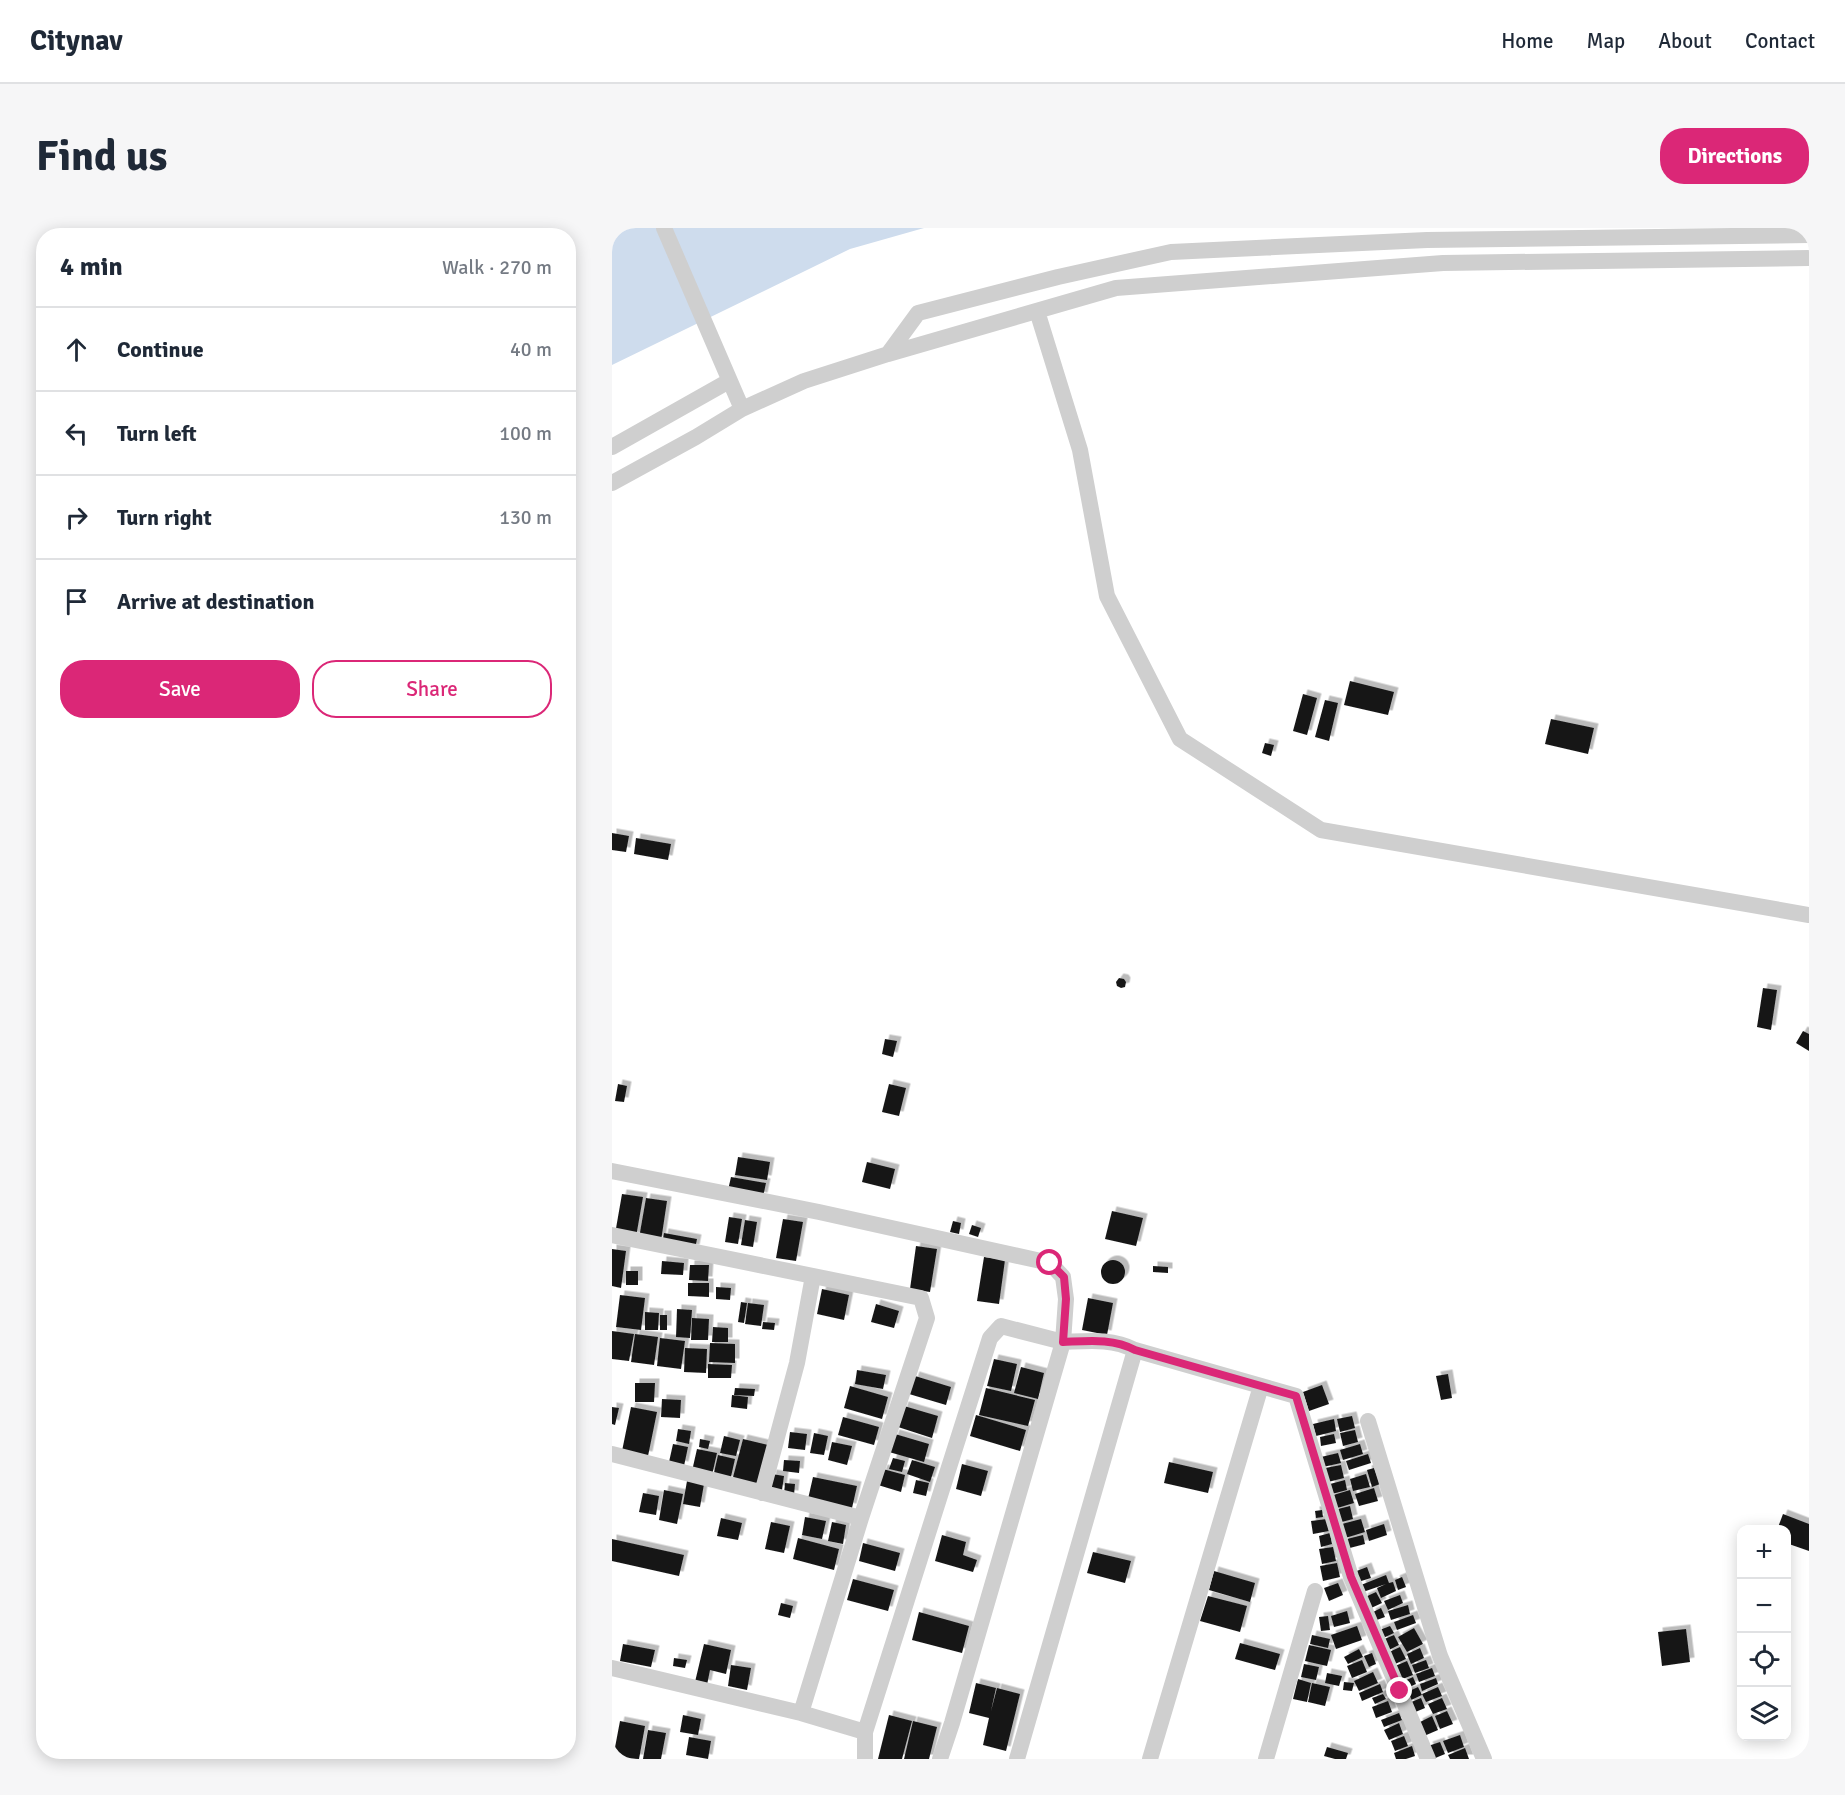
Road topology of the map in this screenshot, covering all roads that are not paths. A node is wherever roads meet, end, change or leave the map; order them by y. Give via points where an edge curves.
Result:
1 (664, 228) edge
2 (1809, 235) edge
3 (1809, 258) edge
4 (1037, 311) junction
5 (888, 354) junction
6 (729, 381) junction
7 (742, 409) junction
8 (612, 447) edge
9 (612, 483) edge
10 (1809, 915) edge
11 (612, 1171) edge
12 (612, 1235) edge
13 (813, 1276) junction
14 (1063, 1342) junction
15 (1135, 1350) junction
16 (1261, 1386) junction
17 (1368, 1421) dead end
18 (612, 1454) edge
19 (762, 1492) junction
20 (861, 1518) junction
21 (1315, 1591) dead end
22 (612, 1668) edge
23 (801, 1713) junction
24 (865, 1732) junction
25 (865, 1759) edge
26 (940, 1759) edge
27 (1017, 1759) edge
28 (1150, 1759) edge
29 (1266, 1759) edge
30 (1428, 1759) edge
31 (1484, 1759) edge

1 - 6 street
2 - 5 street via 1427,240 1171,252 918,314
3 - 4 street via 1443,263 1116,288
4 - 5 street
4 - 10 street via 1080,450 1107,596 1180,739 1322,830
5 - 7 street via 804,381
6 - 7 street
6 - 8 street
7 - 9 street
11 - 14 street via 1050,1263 1064,1277
12 - 13 street
13 - 19 street via 797,1363
13 - 20 street via 921,1298 927,1318
14 - 15 street via 1123,1343
14 - 24 street via 1000,1326 990,1338
14 - 26 street
15 - 16 street
15 - 27 street
16 - 28 street
16 - 30 street via 1296,1396 1351,1577
17 - 31 street via 1440,1656
18 - 19 street
19 - 20 street
20 - 23 street
21 - 29 street
22 - 23 street
23 - 24 street
24 - 25 street

